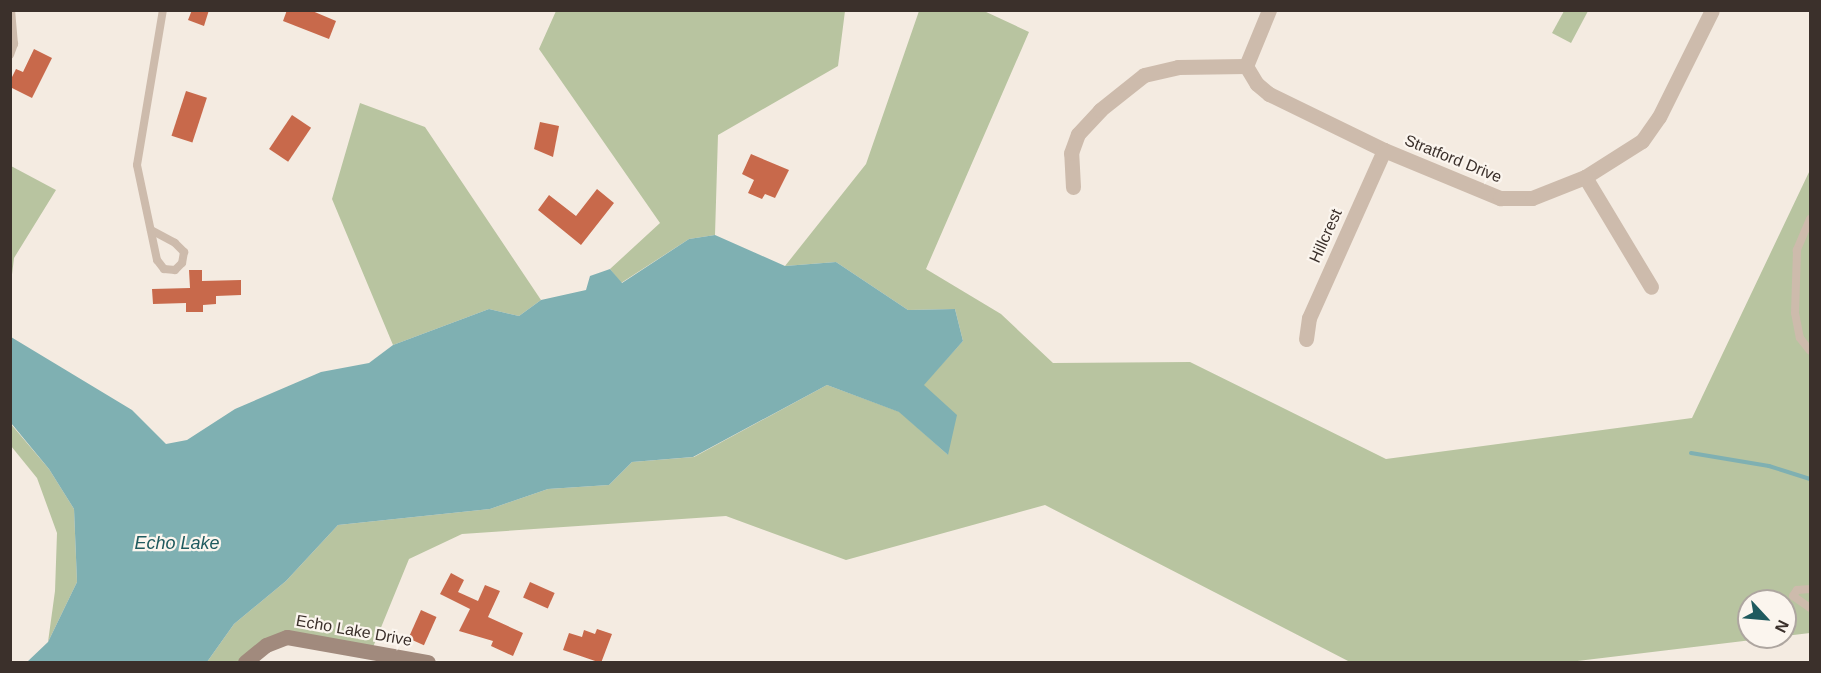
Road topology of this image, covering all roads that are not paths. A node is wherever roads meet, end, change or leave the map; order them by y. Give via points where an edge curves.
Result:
1 (11, 10) edge
2 (163, 10) edge
3 (1269, 10) edge
4 (1712, 10) edge
5 (10, 55) edge
6 (1246, 66) junction
7 (1384, 150) junction
8 (1584, 177) junction
9 (1073, 187) dead end
10 (1810, 219) edge
11 (151, 230) junction
12 (1651, 287) dead end
13 (1306, 339) dead end
14 (1810, 351) edge
15 (1810, 589) edge
16 (1810, 608) edge
17 (245, 663) edge
18 (428, 663) edge

1 - 5 lane via 14,44
2 - 11 lane via 137,165
3 - 6 street
4 - 8 street, Stratford Drive via 1659,117 1642,141
6 - 7 street, Stratford Drive via 1269,94
6 - 9 street via 1178,67 1144,75 1100,110 1078,134 1071,153
7 - 8 street, Stratford Drive via 1500,198 1532,198
7 - 13 street, Hillcrest via 1309,318
8 - 12 street
10 - 14 lane via 1797,250 1795,313 1800,338
11 - 11 lane via 157,260 165,269 175,270 182,263 184,252
15 - 16 lane via 1797,590 1793,596
17 - 18 street, Echo Lake Drive via 266,645 287,637

